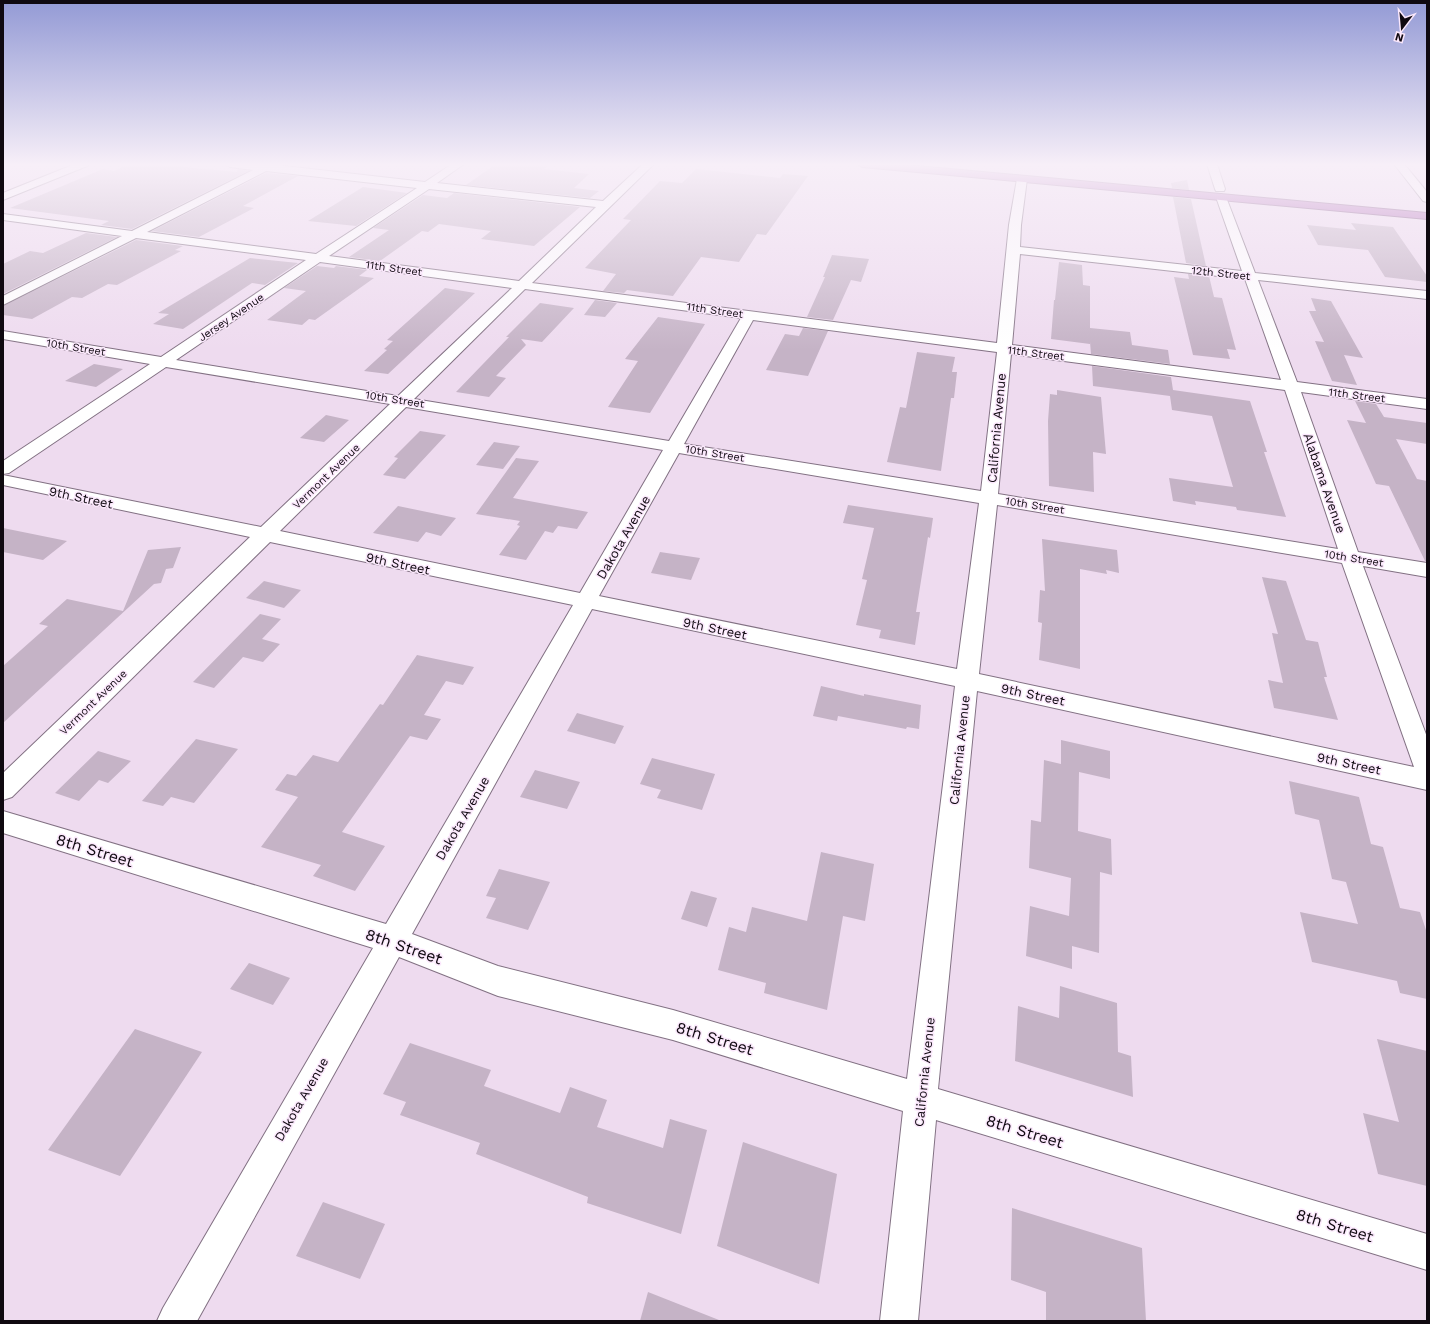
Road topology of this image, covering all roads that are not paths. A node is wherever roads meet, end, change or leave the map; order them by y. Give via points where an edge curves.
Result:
1 (71, 226) edge
2 (150, 226) edge
3 (367, 226) edge
4 (584, 226) edge
5 (1015, 226) edge
6 (1232, 226) edge
7 (134, 234) junction
8 (1014, 250) junction
9 (319, 258) junction
10 (1250, 276) junction
11 (523, 285) junction
12 (1427, 295) edge
13 (3, 302) edge
14 (749, 315) junction
15 (3, 335) edge
16 (1003, 348) junction
17 (164, 362) junction
18 (1291, 386) junction
19 (403, 401) junction
20 (1427, 404) edge
21 (674, 447) junction
22 (3, 469) edge
23 (3, 480) edge
24 (989, 498) junction
25 (265, 535) junction
26 (1350, 557) junction
27 (1427, 570) edge
28 (585, 602) junction
29 (967, 680) junction
30 (1427, 770) edge
31 (1427, 780) edge
32 (3, 789) edge
33 (3, 822) edge
34 (392, 940) junction
35 (921, 1100) junction
36 (1427, 1252) edge
37 (176, 1321) edge
38 (899, 1321) edge

1 - 7 street, 11th Street
2 - 7 street
3 - 9 street, Jersey Avenue
4 - 11 street, Vermont Avenue
5 - 8 street, California Avenue
6 - 10 street, Alabama Avenue
7 - 9 street, 11th Street
7 - 13 street
8 - 10 street, 12th Street
8 - 16 street, California Avenue
9 - 11 street, 11th Street
9 - 17 street, Jersey Avenue
10 - 12 street, 12th Street
10 - 18 street, Alabama Avenue
11 - 14 street, 11th Street
11 - 19 street, Vermont Avenue
14 - 16 street, 11th Street
14 - 21 street, Dakota Avenue
15 - 17 street, 10th Street
16 - 18 street, 11th Street
16 - 24 street, California Avenue
17 - 19 street, 10th Street
17 - 22 street, Jersey Avenue
18 - 20 street, 11th Street
18 - 26 street, Alabama Avenue
19 - 21 street, 10th Street
19 - 25 street, Vermont Avenue
21 - 24 street, 10th Street
21 - 28 street, Dakota Avenue
23 - 25 street, 9th Street
24 - 26 street, 10th Street
24 - 29 street, California Avenue
25 - 28 street, 9th Street
25 - 32 street, Vermont Avenue
26 - 27 street, 10th Street
26 - 30 street, Alabama Avenue
28 - 29 street, 9th Street
28 - 34 street, Dakota Avenue
29 - 31 street, 9th Street
29 - 35 street, California Avenue
33 - 34 street, 8th Street
34 - 35 street, 8th Street via 498,980 673,1025
34 - 37 street, Dakota Avenue
35 - 36 street, 8th Street
35 - 38 street, California Avenue

